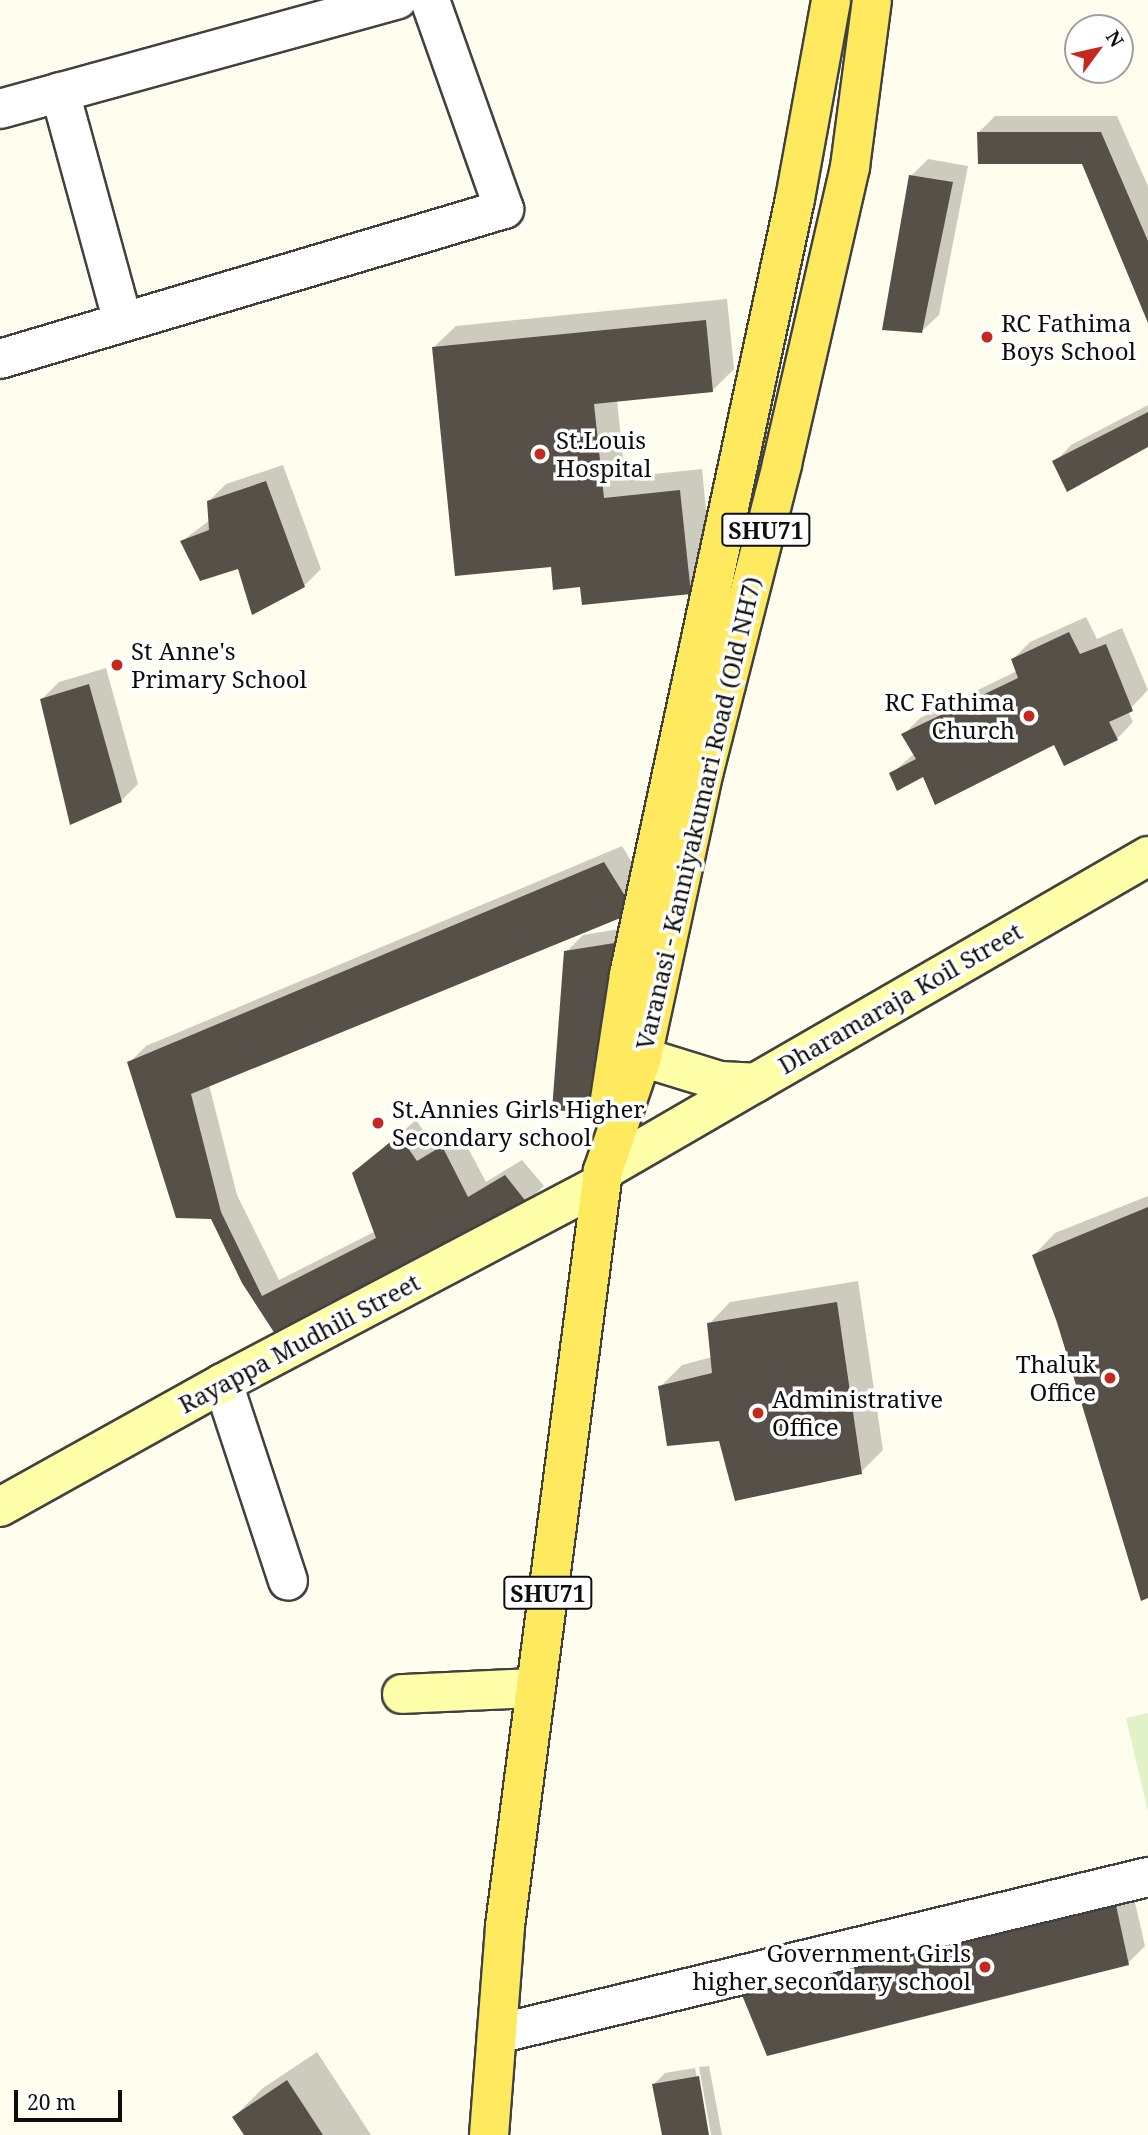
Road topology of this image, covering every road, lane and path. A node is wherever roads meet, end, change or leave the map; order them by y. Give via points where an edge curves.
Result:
1 (397, 0) edge
2 (430, 0) edge
3 (831, 0) edge
4 (872, 0) edge
5 (60, 92) junction
6 (0, 109) edge
7 (122, 319) junction
8 (0, 359) edge
9 (736, 472) junction
10 (778, 482) junction
11 (705, 696) junction
12 (1148, 856) edge
13 (642, 1057) junction
14 (755, 1083) junction
15 (602, 1177) junction
16 (222, 1383) junction
17 (0, 1507) edge
18 (288, 1581) dead end
19 (536, 1688) junction
20 (402, 1694) dead end
21 (1148, 1877) edge
22 (497, 2034) junction
23 (489, 2135) edge

1 - 5 street
2 - 7 street via 504,209
3 - 9 main road, Varanasi - Kanniyakumari Road (Old NH7) via 795,199
4 - 10 main road, Varanasi - Kanniyakumari Road (Old NH7) / SHU71 via 850,167
5 - 6 street
5 - 7 street
7 - 8 street
9 - 10 main road
9 - 11 main road, Varanasi - Kanniyakumari Road (Old NH7)
10 - 11 main road, Varanasi - Kanniyakumari Road (Old NH7) / SHU71
11 - 13 main road, Varanasi - Kanniyakumari Road (Old NH7) / SHU71
11 - 15 main road, Varanasi - Kanniyakumari Road (Old NH7) via 613,1060
12 - 14 street, Dharamaraja Koil Street
13 - 14 street, Dharamaraja Koil Street via 720,1081
13 - 15 main road, Varanasi - Kanniyakumari Road (Old NH7) / SHU71
14 - 15 street, Rayappa Mudhili Street
15 - 16 street, Rayappa Mudhili Street
15 - 19 main road, Varanasi - Kanniyakumari Road (Old NH7) / SHU71
16 - 17 street, Rayappa Mudhili Street
16 - 18 street
19 - 20 street
19 - 22 main road, Varanasi - Kanniyakumari Road (Old NH7) / SHU71 via 505,1926
21 - 22 street
22 - 23 main road, Varanasi - Kanniyakumari Road (Old NH7) / SHU71

